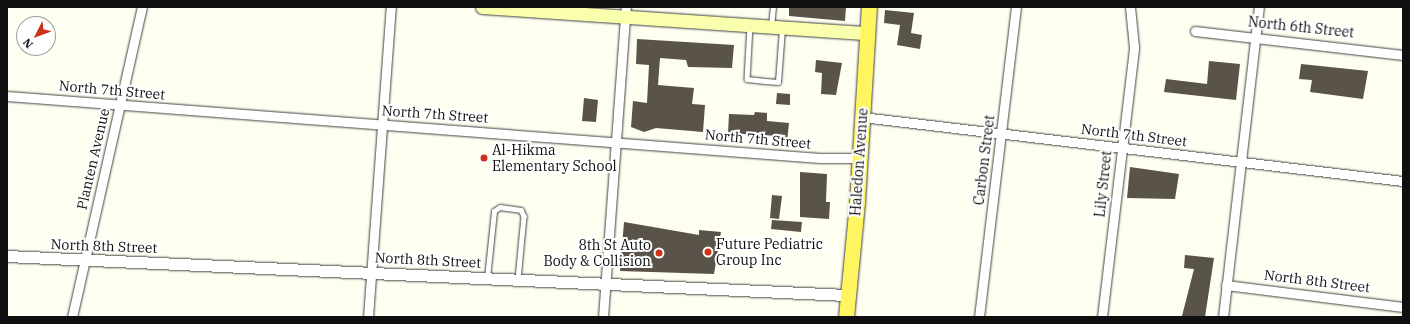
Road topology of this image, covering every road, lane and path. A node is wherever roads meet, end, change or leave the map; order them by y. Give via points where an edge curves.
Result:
1 (142, 7) edge
2 (391, 7) edge
3 (482, 7) edge
4 (773, 7) edge
5 (869, 7) edge
6 (1016, 7) edge
7 (1130, 7) edge
8 (1259, 7) edge
9 (626, 11) edge
10 (750, 26) junction
11 (776, 28) junction
12 (1195, 31) dead end
13 (868, 33) junction
14 (1255, 38) junction
15 (1403, 54) edge
16 (7, 96) edge
17 (120, 105) junction
18 (862, 117) junction
19 (382, 125) junction
20 (1001, 133) junction
21 (616, 142) junction
22 (1122, 148) junction
23 (861, 158) junction
24 (1241, 162) junction
25 (1403, 181) edge
26 (7, 256) edge
27 (84, 260) junction
28 (371, 272) junction
29 (487, 278) junction
30 (518, 279) junction
31 (605, 282) junction
32 (1226, 285) junction
33 (848, 295) junction
34 (1403, 307) edge
35 (72, 317) edge
36 (368, 317) edge
37 (603, 317) edge
38 (846, 317) edge
39 (979, 317) edge
40 (1102, 317) edge
41 (1223, 317) edge

1 - 17 street, Planten Avenue
2 - 19 street
3 - 9 main road
4 - 11 lane
5 - 13 main road, Haledon Avenue
6 - 20 street, Carbon Street
7 - 22 street, Lily Street via 1134,47
8 - 14 street
9 - 10 main road
9 - 21 street
10 - 11 main road
10 - 11 lane via 747,79 778,82
11 - 13 main road
12 - 14 street, North 6th Street
13 - 18 main road, Haledon Avenue
14 - 15 street, North 6th Street
14 - 24 street
16 - 17 street, North 7th Street
17 - 19 street, North 7th Street
17 - 27 street, Planten Avenue
18 - 20 street, North 7th Street
18 - 23 main road, Haledon Avenue
19 - 21 street, North 7th Street
19 - 28 street
20 - 22 street, North 7th Street
20 - 39 street, Carbon Street
21 - 23 street, North 7th Street via 820,158
21 - 31 street
22 - 24 street, North 7th Street
22 - 40 street, Lily Street
23 - 33 main road, Haledon Avenue
24 - 25 street, North 7th Street
24 - 32 street
26 - 27 street, North 8th Street
27 - 28 street, North 8th Street
27 - 35 street, Planten Avenue
28 - 29 street, North 8th Street
28 - 36 street
29 - 30 street, North 8th Street
29 - 30 lane via 494,211 500,207 521,210 524,216
30 - 31 street, North 8th Street
31 - 33 street, North 8th Street
31 - 37 street
32 - 34 street, North 8th Street
32 - 41 street
33 - 38 main road, Haledon Avenue

